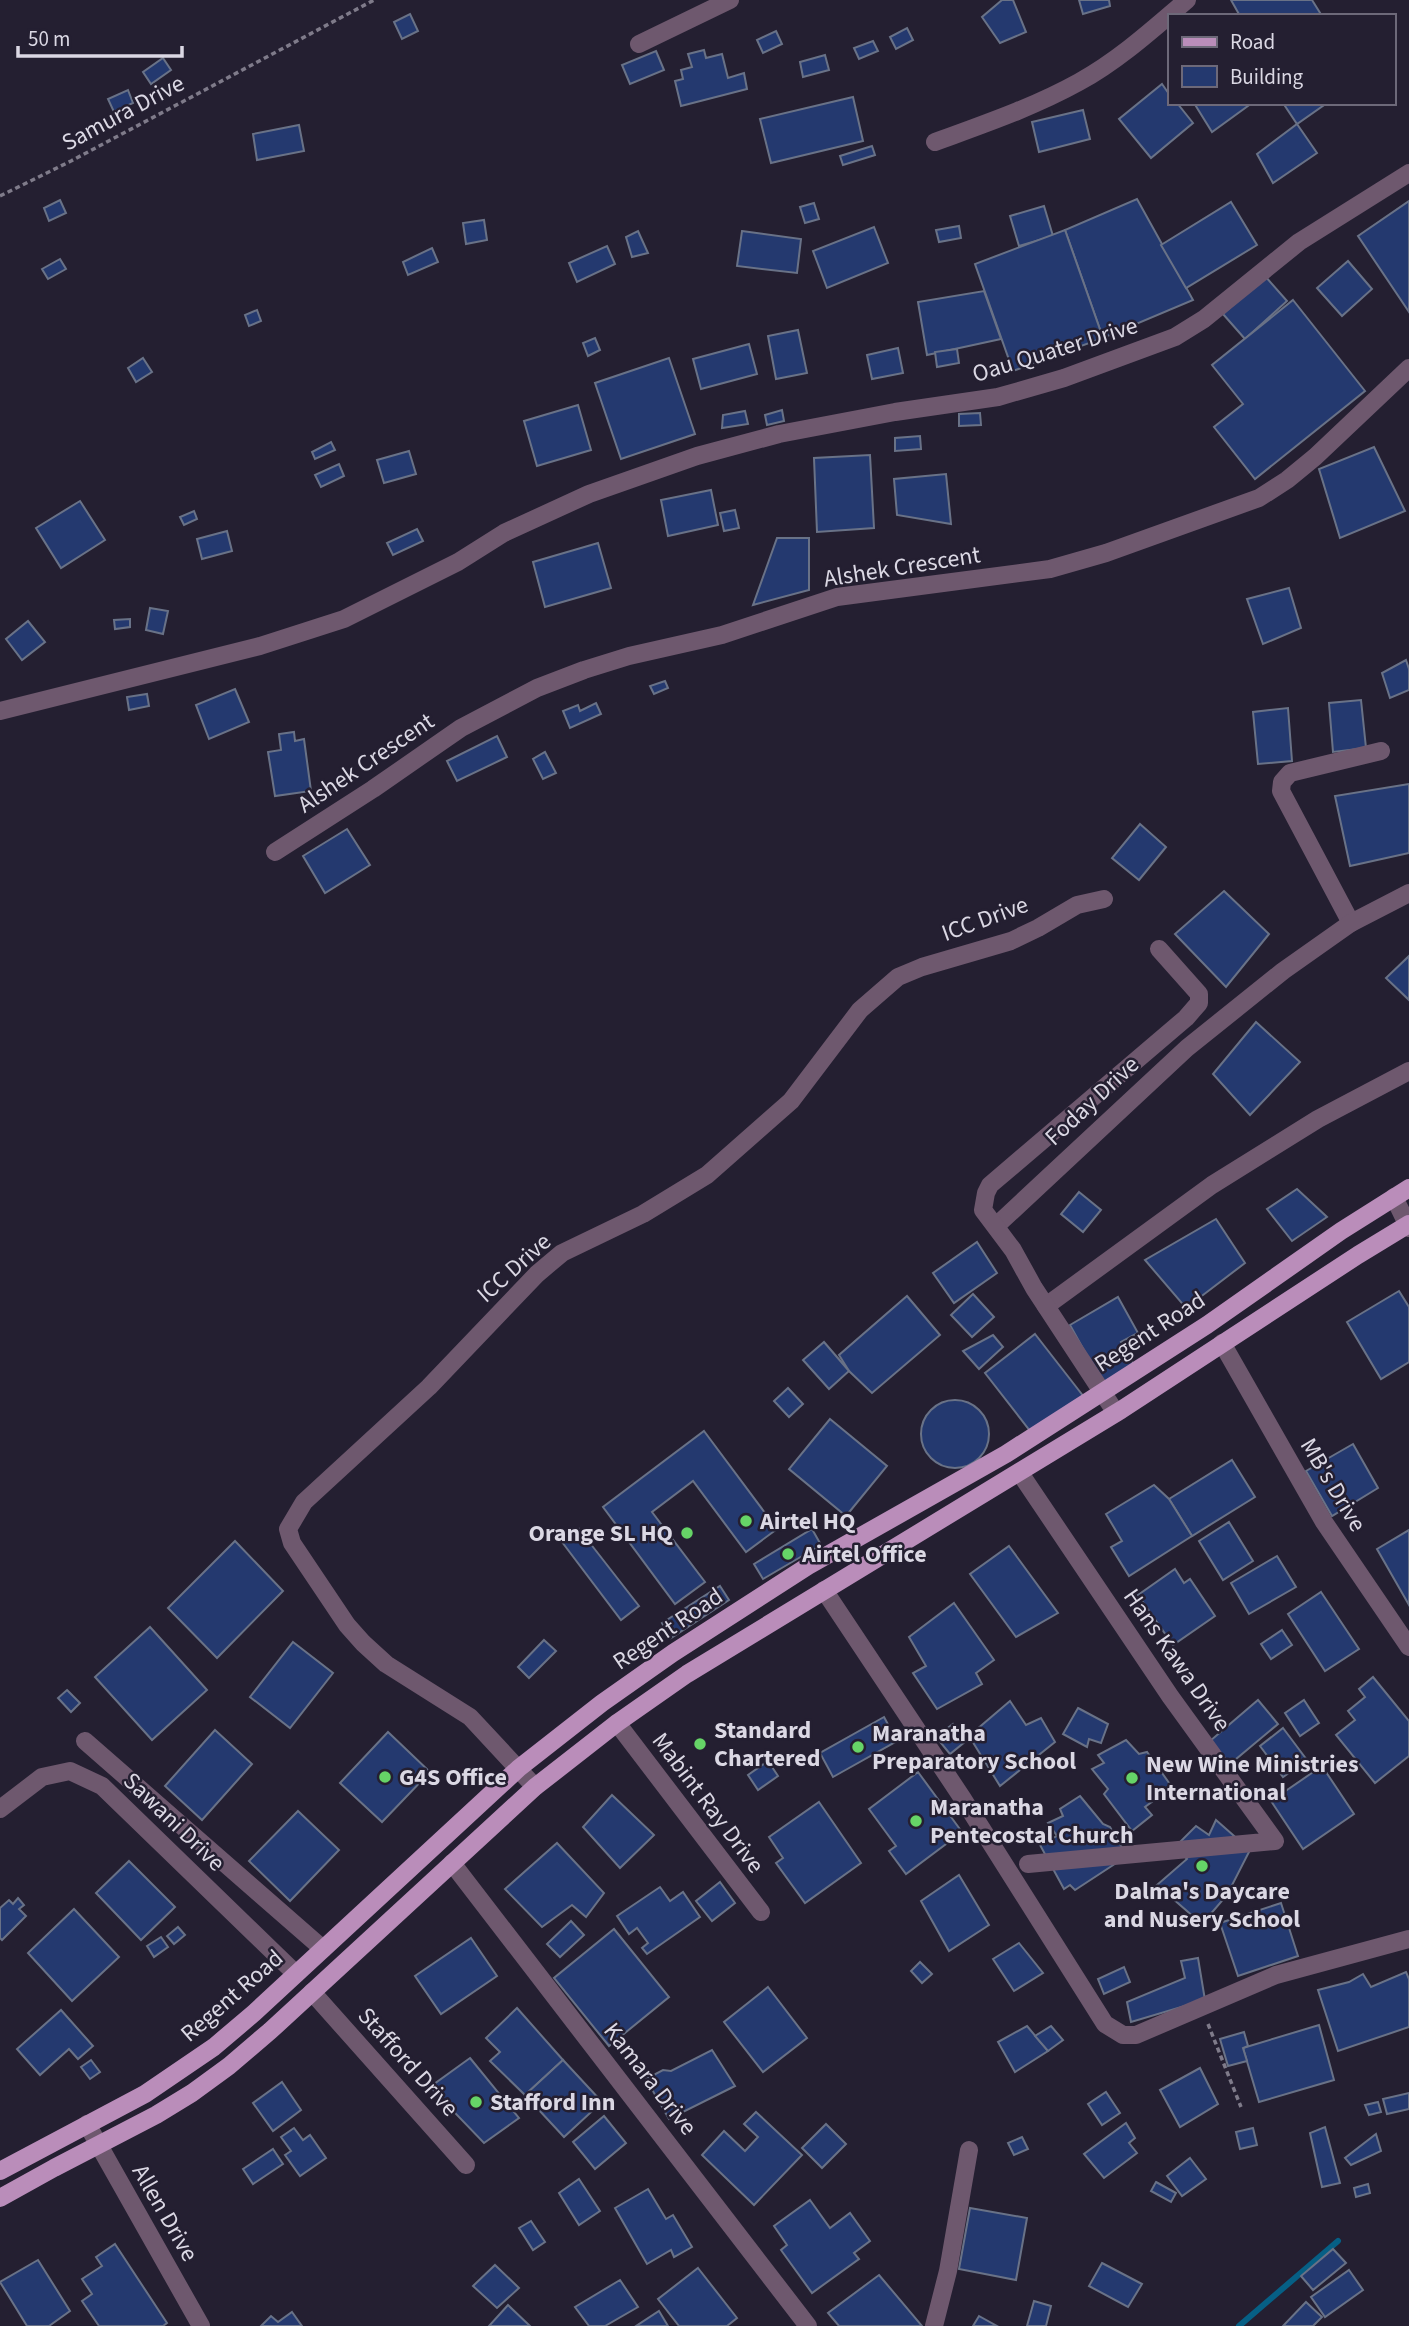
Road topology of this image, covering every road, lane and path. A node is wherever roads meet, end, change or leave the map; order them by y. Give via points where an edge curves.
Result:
1 (374, 0) edge
2 (730, 0) edge
3 (1187, 0) edge
4 (1171, 14) edge
5 (1168, 16) edge
6 (639, 44) dead end
7 (935, 142) dead end
8 (1409, 173) edge
9 (0, 196) edge
10 (1409, 368) edge
11 (0, 711) edge
12 (1381, 751) dead end
13 (275, 852) dead end
14 (1409, 893) edge
15 (1104, 899) dead end
16 (1351, 923) junction
17 (1159, 949) dead end
18 (1409, 1071) edge
19 (1401, 1193) edge
20 (996, 1226) junction
21 (1408, 1226) edge
22 (1046, 1306) junction
23 (1222, 1343) junction
24 (1102, 1392) junction
25 (1116, 1413) junction
26 (1020, 1473) junction
27 (824, 1590) junction
28 (695, 1639) junction
29 (1409, 1647) edge
30 (709, 1660) junction
31 (617, 1723) junction
32 (85, 1741) dead end
33 (519, 1768) junction
34 (534, 1787) junction
35 (0, 1809) edge
36 (452, 1863) junction
37 (1028, 1864) dead end
38 (761, 1912) dead end
39 (1409, 1939) edge
40 (323, 1949) junction
41 (296, 1974) junction
42 (312, 1992) junction
43 (1201, 2005) junction
44 (1241, 2107) dead end
45 (87, 2124) junction
46 (98, 2146) junction
47 (969, 2150) dead end
48 (467, 2165) dead end
49 (0, 2171) edge
50 (0, 2198) edge
51 (201, 2326) edge
52 (808, 2326) edge
53 (934, 2326) edge

1 - 9 path, Samura Drive
2 - 6 street
3 - 4 street
5 - 7 street via 1081,81
8 - 11 street, Oau Quater Drive via 1299,242 1215,311 1175,337 998,397 779,434 697,456 589,494 504,533 458,562 332,624
10 - 13 street, Alshek Crescent via 1315,457 1259,498 1050,569 837,597 722,635 584,670 537,688 461,728
12 - 16 street via 1290,773 1280,792
14 - 16 street, Foday Drive
15 - 33 street, ICC Drive via 1077,905 1011,941 898,977 860,1010 791,1101 765,1125 696,1181 643,1214 562,1253 429,1387 304,1502 288,1529 292,1543 347,1625 386,1664 470,1717
16 - 20 street, Foday Drive via 1187,1048
17 - 20 street via 1199,994 1199,1003 990,1185 983,1210
18 - 22 street via 1318,1119 1212,1185
19 - 21 street
19 - 24 main road, Regent Road
20 - 22 street
21 - 23 main road, Regent Road
22 - 24 street
23 - 25 main road, Regent Road
23 - 29 street, MB's Drive via 1324,1522
24 - 25 street
24 - 28 main road, Regent Road via 1006,1454 808,1566
25 - 26 main road, Regent Road
26 - 27 main road, Regent Road
26 - 37 street, Hans Kawa Drive via 1170,1696 1275,1841
27 - 30 main road, Regent Road
27 - 43 street via 1105,2024 1123,2035 1136,2035
28 - 30 main road
28 - 33 main road, Regent Road
30 - 31 main road, Regent Road
31 - 34 main road, Regent Road
31 - 38 street, Mabint Ray Drive
32 - 40 street
33 - 34 street, ICC Drive
33 - 40 main road, Regent Road
34 - 36 main road, Regent Road
35 - 41 street, Sawani Drive via 42,1777 69,1771 102,1786
36 - 42 main road, Regent Road
36 - 52 street, Kamara Drive
39 - 43 street via 1276,1975
40 - 41 main road, Regent Road
41 - 45 main road, Regent Road via 179,2073
42 - 46 main road, Regent Road via 192,2093
42 - 48 street, Stafford Drive
43 - 44 path
45 - 46 street, Allen Drive
45 - 49 main road, Regent Road
46 - 50 main road, Regent Road
46 - 51 street, Allen Drive
47 - 53 street

